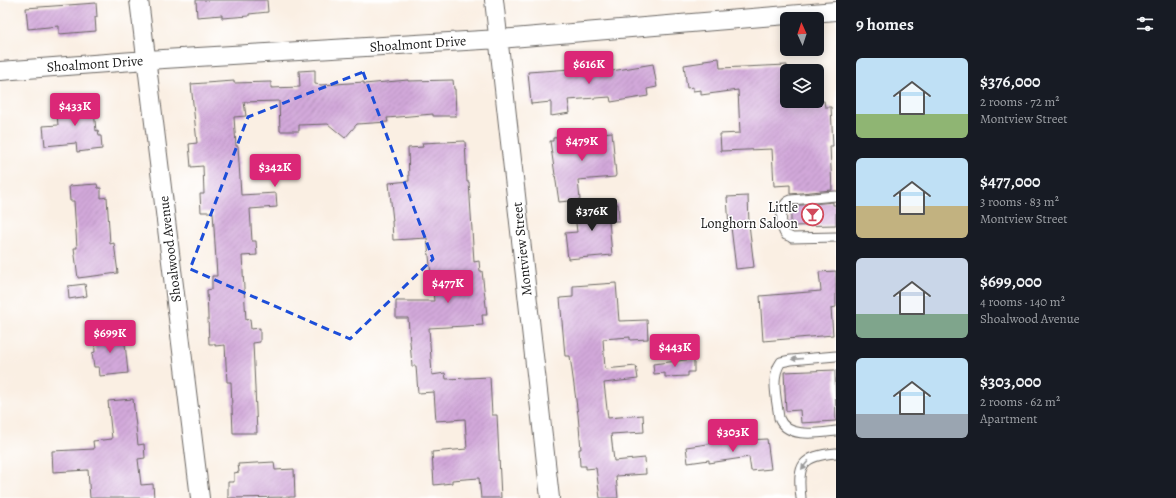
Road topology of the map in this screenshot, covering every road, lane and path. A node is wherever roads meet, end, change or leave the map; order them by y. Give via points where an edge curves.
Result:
1 (139, 0) edge
2 (494, 0) edge
3 (836, 11) edge
4 (499, 39) junction
5 (147, 60) junction
6 (0, 71) edge
7 (836, 196) edge
8 (836, 237) edge
9 (836, 356) edge
10 (836, 431) edge
11 (836, 453) edge
12 (200, 498) edge
13 (550, 498) edge
14 (801, 498) edge

1 - 5 street, Shoalwood Avenue
2 - 4 street, Montview Street
3 - 4 street, Shoalmont Drive
4 - 5 street, Shoalmont Drive
4 - 13 street, Montview Street
5 - 6 street, Shoalmont Drive
5 - 12 street, Shoalwood Avenue
7 - 8 lane via 787,202 782,218 783,229 786,235 792,238
9 -> 10 lane via 781,362 776,368 775,377 781,423 788,429 811,434
11 -> 14 lane via 813,457 804,463 800,470

